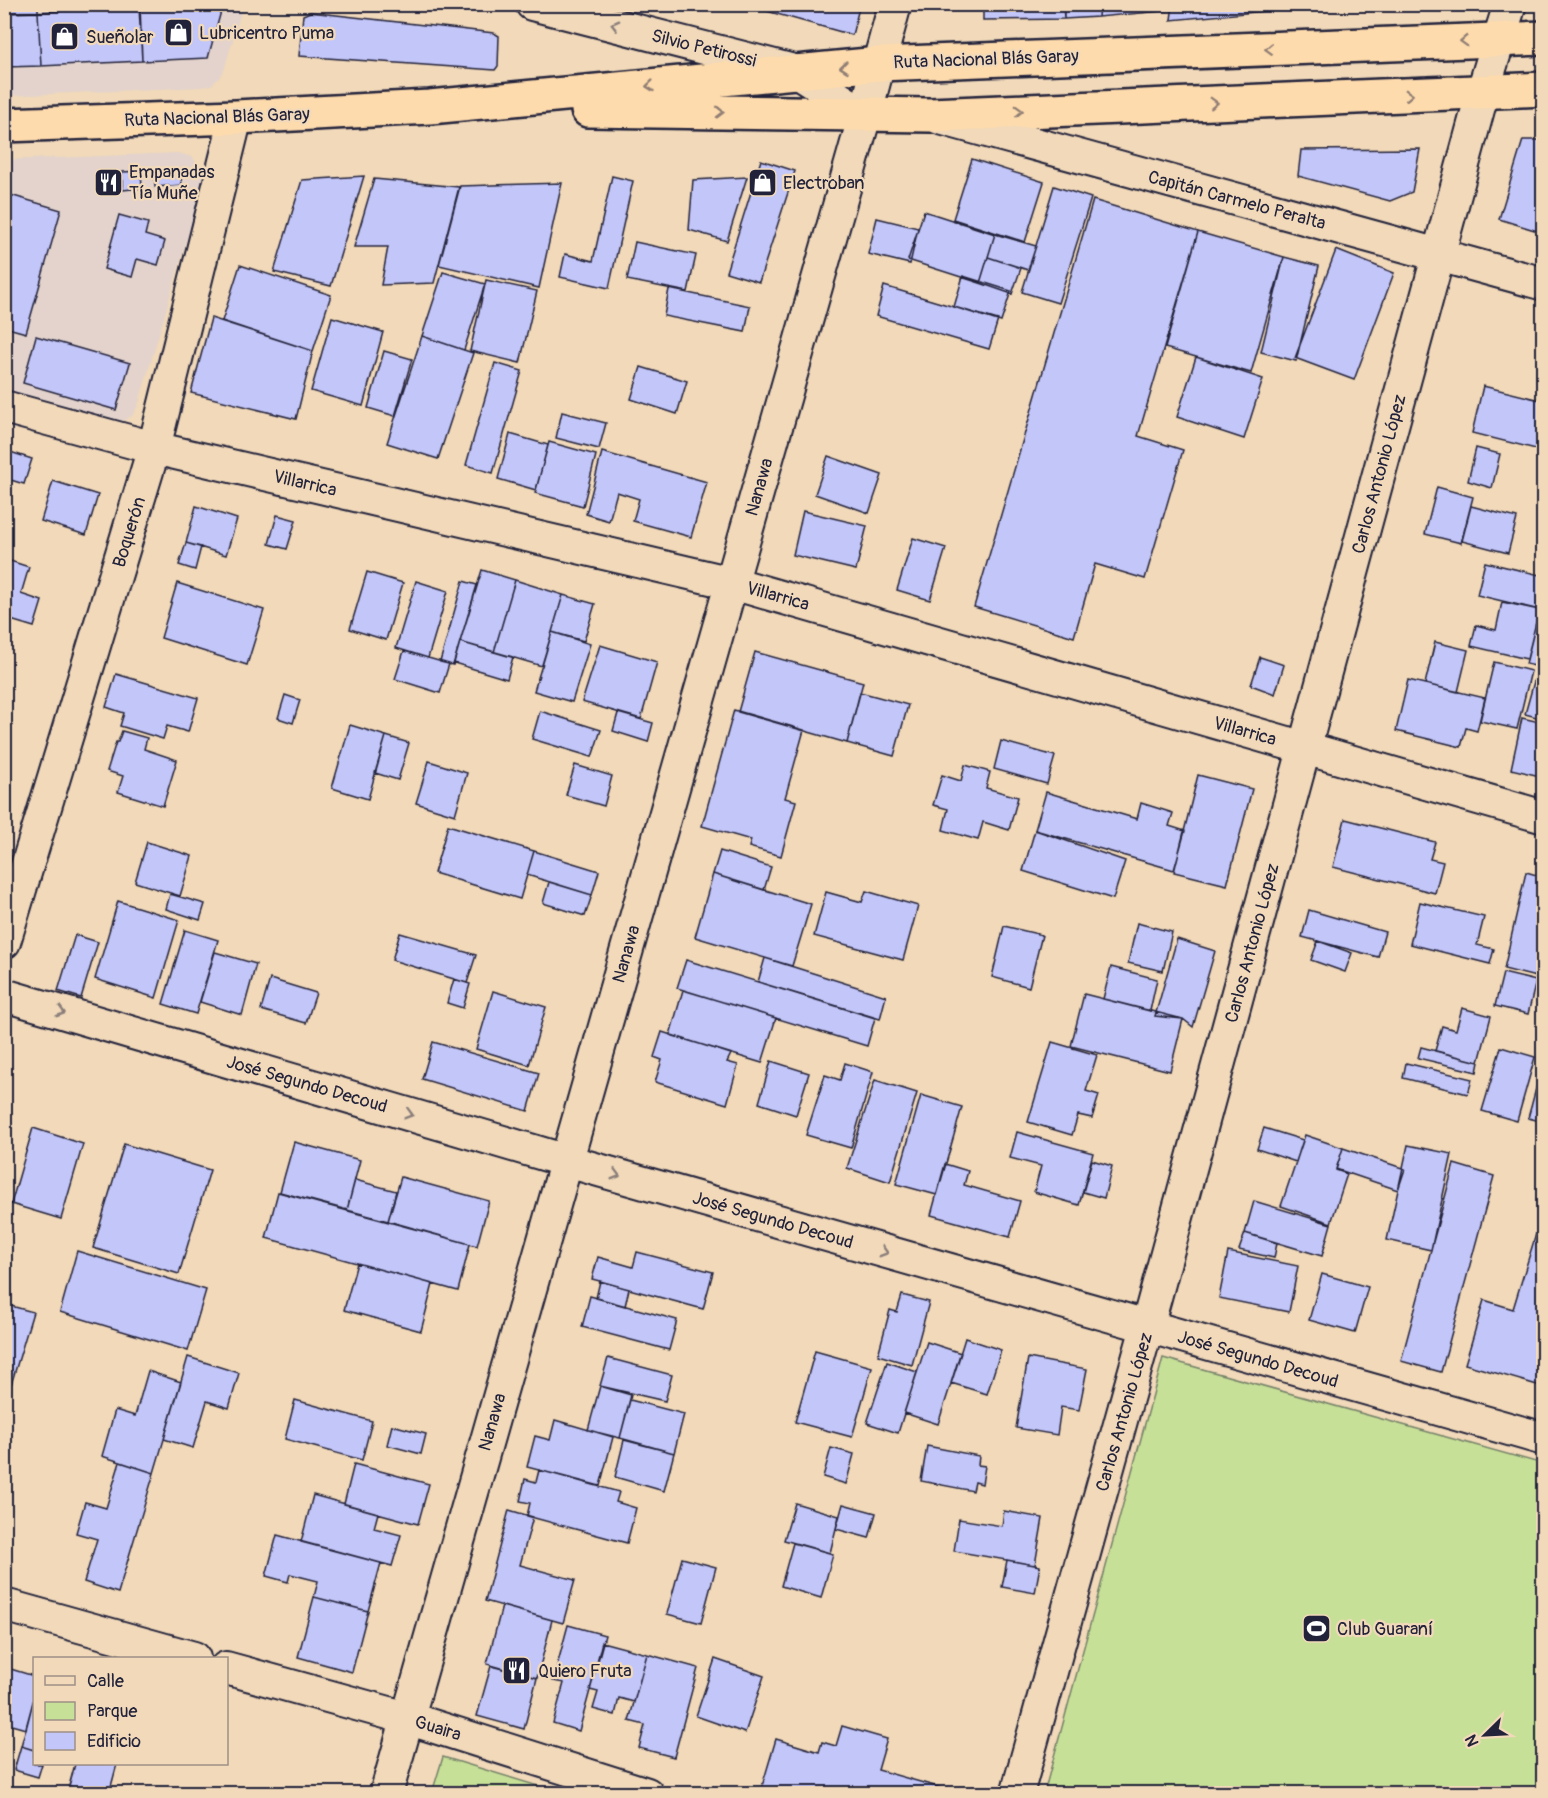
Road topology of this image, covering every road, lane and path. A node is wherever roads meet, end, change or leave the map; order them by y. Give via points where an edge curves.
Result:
1 (532, 4) edge
2 (895, 4) edge
3 (1510, 4) edge
4 (1544, 38) edge
5 (1500, 40) junction
6 (879, 64) junction
7 (798, 72) junction
8 (1544, 89) edge
9 (1483, 91) junction
10 (430, 107) junction
11 (865, 115) junction
12 (930, 115) junction
13 (236, 117) junction
14 (4, 126) edge
15 (1439, 255) junction
16 (1544, 284) edge
17 (4, 406) edge
18 (154, 448) junction
19 (732, 582) junction
20 (1305, 749) junction
21 (1544, 817) edge
22 (4, 942) edge
23 (4, 995) edge
24 (567, 1161) junction
25 (1147, 1327) junction
26 (1544, 1440) edge
27 (4, 1605) edge
28 (187, 1657) edge
29 (228, 1669) edge
30 (407, 1718) junction
31 (386, 1794) edge
32 (647, 1794) edge
33 (1017, 1794) edge

7 -> 1 street, Silvio Petirossi
2 - 6 street, Nanawa
3 - 5 street, Carlos Antonio López
4 - 5 highway, Ruta Nacional Blás Garay
5 -> 6 highway, Ruta Nacional Blás Garay
5 - 9 street, Carlos Antonio López
6 -> 7 highway, Ruta Nacional Blás Garay
6 - 11 street, Nanawa
7 -> 10 highway, Ruta Nacional Blás Garay
7 - 11 street, Silvio Petirossi
8 - 9 highway, Ruta Nacional Blás Garay
12 -> 9 highway, Ruta Nacional Blás Garay
9 - 15 street, Carlos Antonio López
10 -> 11 highway, Ruta Nacional Blás Garay
10 - 13 highway, Ruta Nacional Blás Garay
11 - 12 highway, Ruta Nacional Blás Garay
11 - 19 street, Nanawa
12 - 15 street, Capitán Carmelo Peralta
13 - 14 highway, Ruta Nacional Blás Garay
13 - 18 street, Boquerón
15 - 16 street, Capitán Carmelo Peralta
15 - 20 street, Carlos Antonio López
17 - 18 street, Villarrica
18 - 19 street, Villarrica
18 - 22 street, Boquerón
19 - 20 street, Villarrica
19 - 24 street, Nanawa
20 - 21 street, Villarrica
20 - 25 street, Carlos Antonio López
23 -> 24 street, José Segundo Decoud
24 -> 25 street, José Segundo Decoud
24 - 30 street, Nanawa
25 - 26 street, José Segundo Decoud
25 - 33 street, Carlos Antonio López
27 - 28 street
29 - 30 street, Guaira
30 - 31 street, Nanawa
30 - 32 street, Guaira

